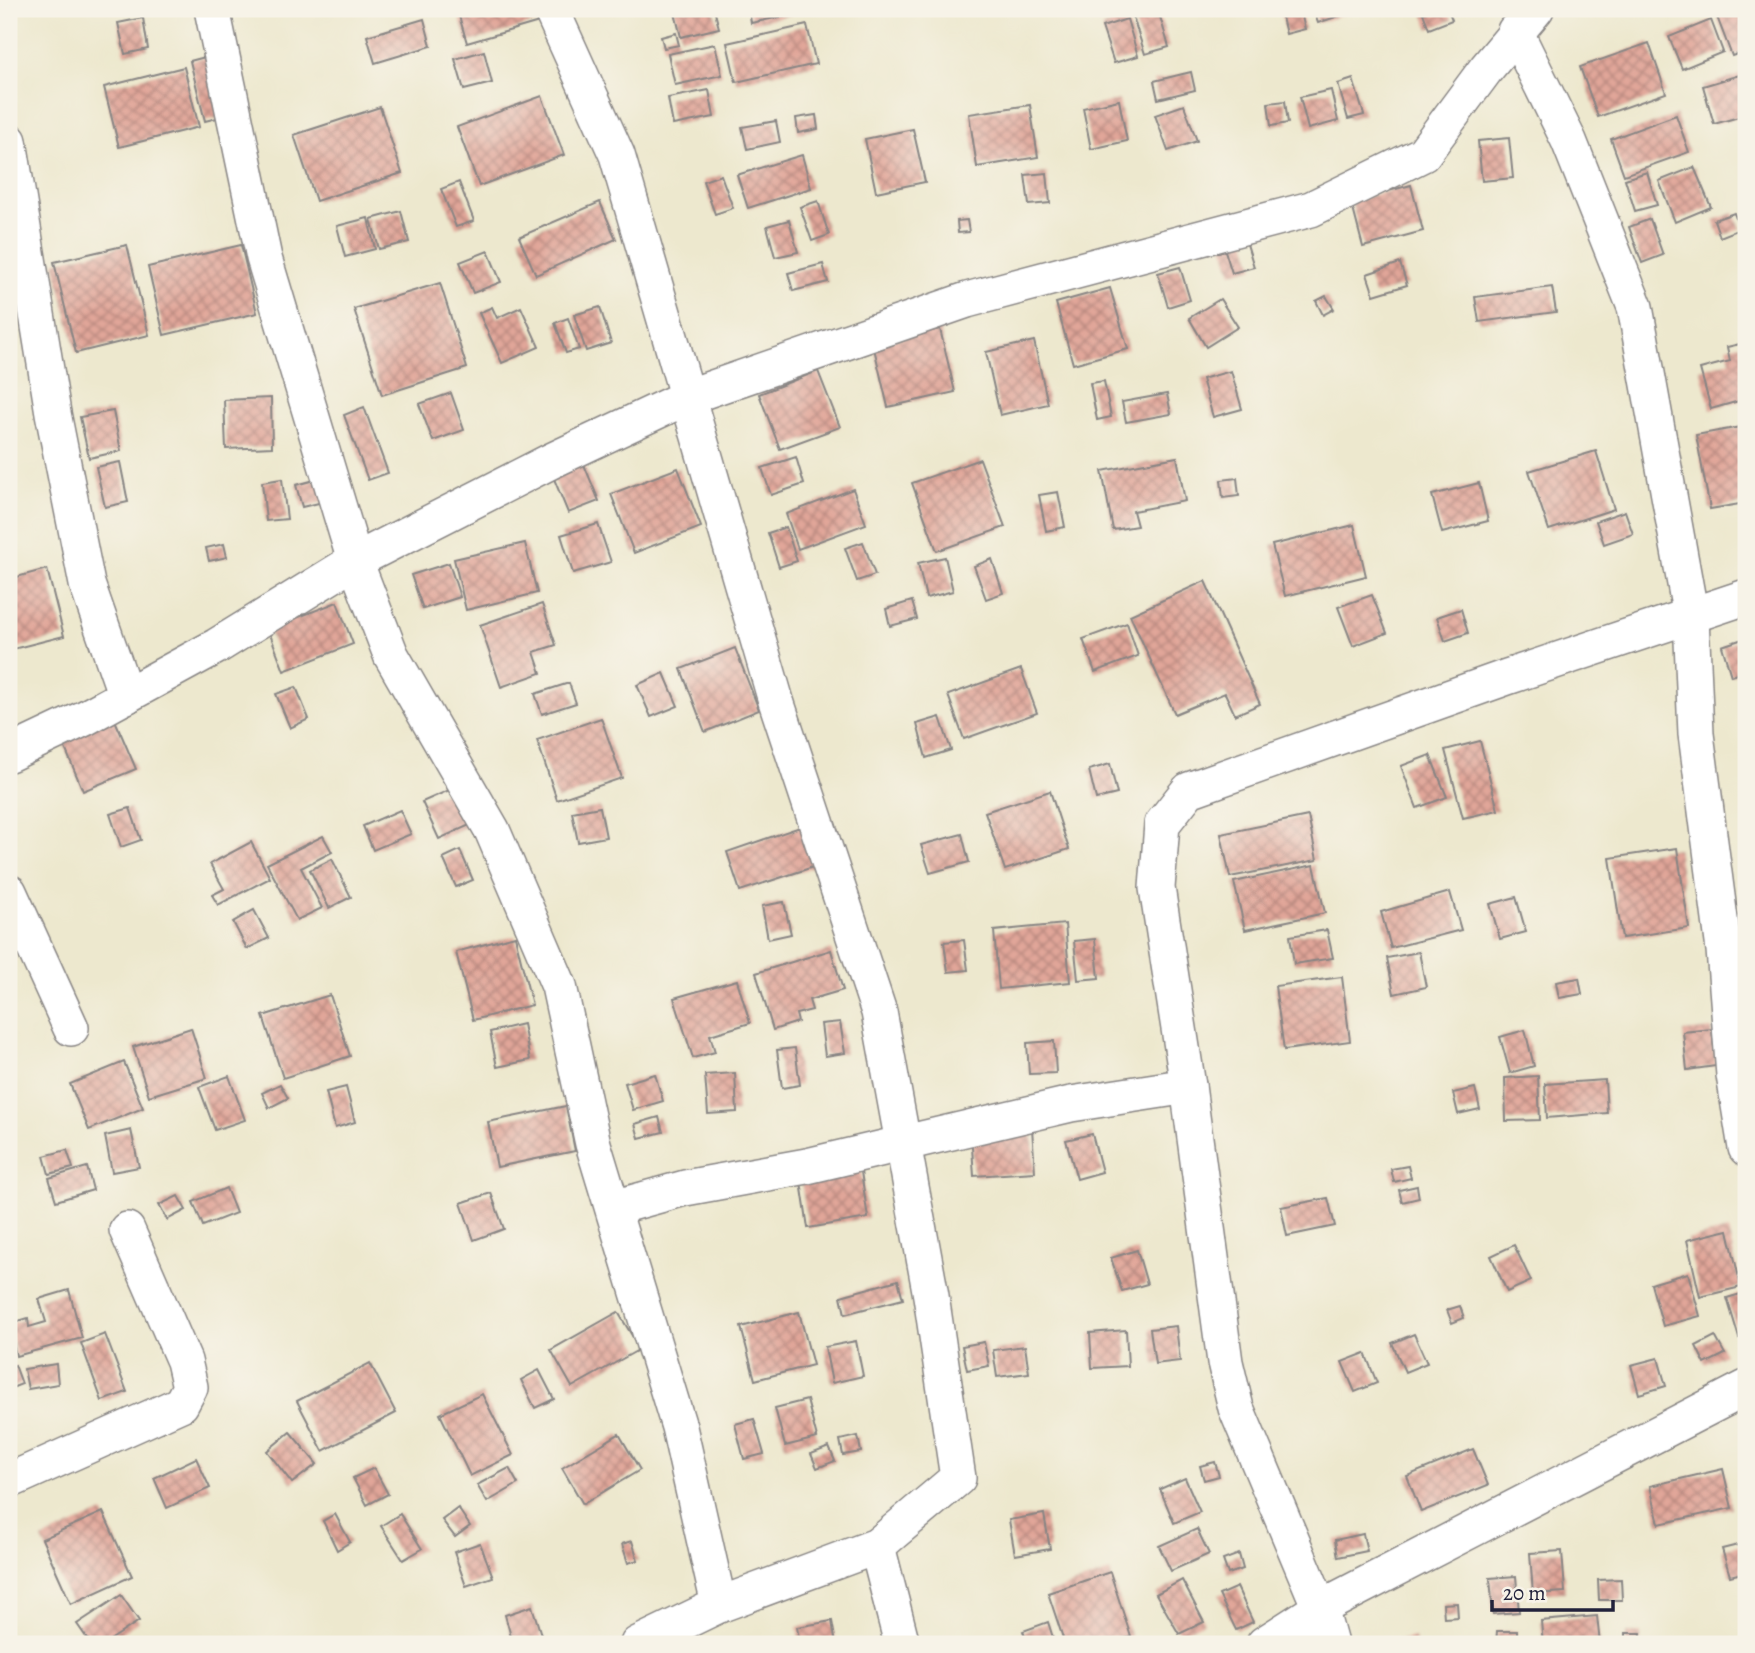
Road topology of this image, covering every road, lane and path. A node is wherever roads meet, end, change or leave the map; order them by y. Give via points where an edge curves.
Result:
1 (212, 9) edge
2 (551, 9) edge
3 (1525, 20) edge
4 (9, 141) edge
5 (687, 397) junction
6 (355, 561) junction
7 (1746, 597) edge
8 (1691, 617) junction
9 (126, 696) junction
10 (9, 754) edge
11 (9, 892) edge
12 (71, 1028) dead end
13 (1188, 1086) junction
14 (903, 1144) junction
15 (1746, 1148) edge
16 (612, 1208) junction
17 (127, 1230) dead end
18 (1746, 1388) edge
19 (9, 1481) edge
20 (877, 1546) junction
21 (719, 1605) junction
22 (1320, 1608) junction
23 (638, 1644) edge
24 (902, 1644) edge
25 (1264, 1644) edge
26 (1330, 1644) edge

1 - 6 street via 264,258
2 - 5 street via 617,155
3 - 5 street via 1423,154 1311,209 967,300
3 - 8 street via 1635,307
4 - 9 street via 53,413 87,584
5 - 6 street
5 - 14 street via 776,702 879,1012
6 - 9 street
6 - 16 street via 391,656 492,830 559,986 593,1144
7 - 8 street
8 - 13 street via 1189,790 1162,824 1157,888
8 - 15 street via 1696,734
9 - 10 street
11 - 12 street
13 - 14 street via 1071,1104
13 - 22 street via 1233,1397
14 - 16 street via 685,1188
14 - 20 street via 932,1296 958,1478
16 - 21 street via 679,1427
17 - 19 street via 184,1361 190,1387 181,1404
18 - 22 street
20 - 21 street
20 - 24 street
21 - 23 street
22 - 25 street
22 - 26 street

